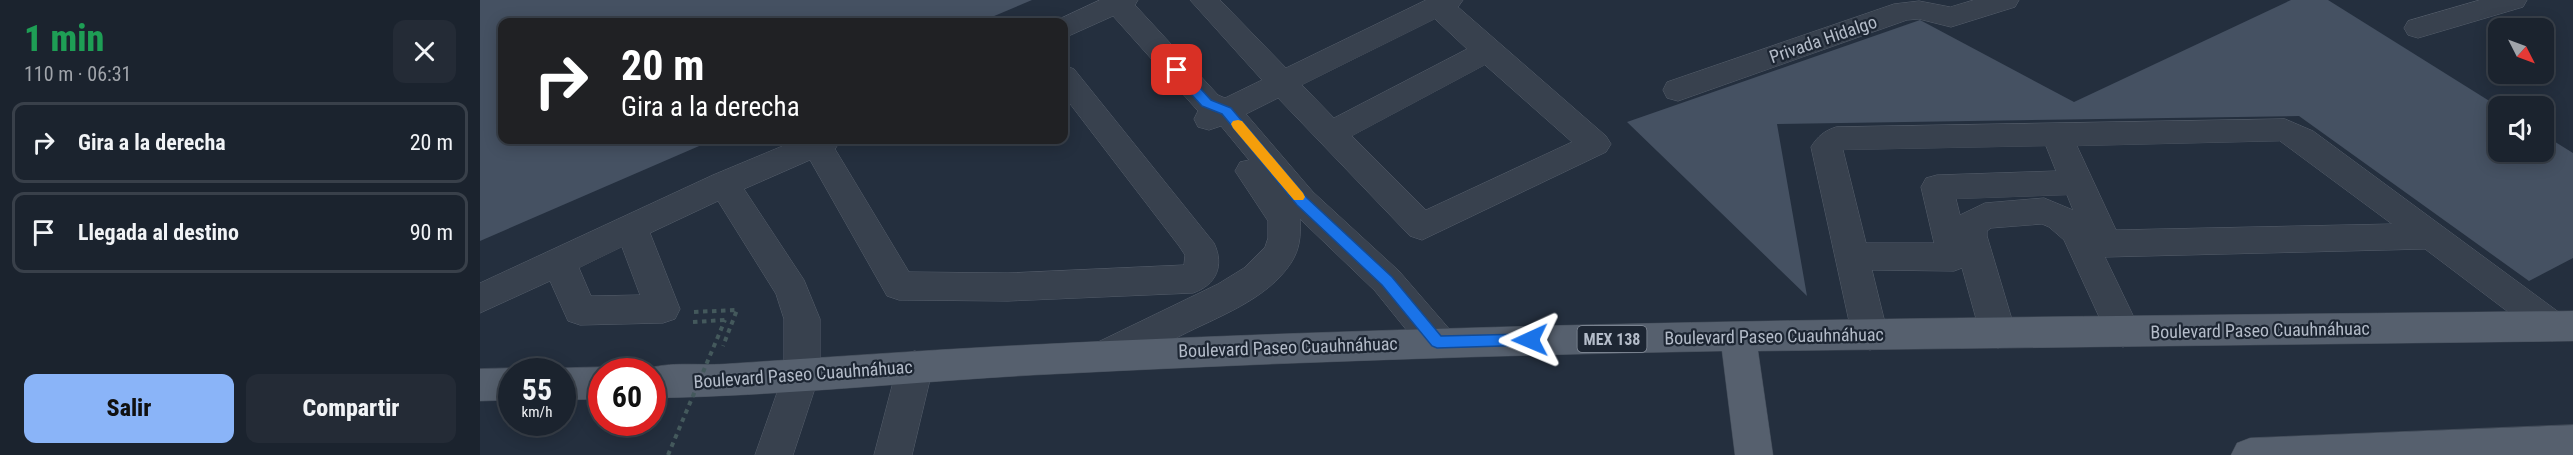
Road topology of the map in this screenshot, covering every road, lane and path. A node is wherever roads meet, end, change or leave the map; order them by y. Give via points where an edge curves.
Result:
1 (1204, 0) edge
2 (2005, 0) edge
3 (2513, 0) edge
4 (1120, 2) edge
5 (1444, 3) edge
6 (1068, 26) edge
7 (2418, 28) dead end
8 (1487, 51) junction
9 (1068, 81) edge
10 (1282, 83) junction
11 (1678, 90) dead end
12 (1214, 111) junction
13 (1330, 134) junction
14 (2057, 136) junction
15 (816, 144) edge
16 (822, 144) edge
17 (2078, 182) junction
18 (724, 184) junction
19 (631, 227) junction
20 (2431, 236) junction
21 (1851, 256) junction
22 (559, 261) junction
23 (480, 299) edge
24 (737, 310) dead end
25 (691, 312) dead end
26 (685, 323) dead end
27 (2562, 326) edge
28 (2123, 332) junction
29 (1998, 333) junction
30 (1870, 335) junction
31 (1738, 337) junction
32 (1437, 342) junction
33 (1109, 354) junction
34 (915, 367) junction
35 (802, 373) junction
36 (666, 382) edge
37 (498, 384) edge
38 (480, 385) edge
39 (2573, 442) edge
40 (668, 455) edge
41 (774, 455) edge
42 (892, 455) edge
43 (1754, 455) edge
44 (2250, 455) edge

1 - 10 street
2 - 11 street, Privada Hidalgo via 1955,17 1904,11
3 - 7 street
4 - 6 street
4 - 12 street
5 - 8 street
5 - 10 street
8 - 13 street
8 - 13 street via 1595,144 1422,227
9 - 16 street via 1202,253 1203,268 1193,279 1008,287 899,286
10 - 12 street
10 - 13 street
12 - 32 street via 1387,281
12 - 33 street via 1284,219 1285,238 1278,255 1256,278 1230,294
14 - 17 street
14 - 20 street via 2285,130
14 - 21 street via 1836,140 1827,147
15 - 18 street
17 - 20 street via 2105,244
17 - 21 street via 1937,187 1954,257
18 - 19 street
18 - 35 street via 792,290 802,319
19 - 22 street
19 - 22 street via 663,309 580,311
20 - 27 street
21 - 30 street
22 - 23 street
24 - 25 path
26 - 40 path, bridge via 725,320
27 - 28 main road, Boulevard Paseo Cuauhnáhuac / MEX 138
28 - 29 main road, Boulevard Paseo Cuauhnáhuac / MEX 138
28 - 29 street via 2077,232 2061,218 2044,211 1985,216 1972,224 1970,236
29 - 30 main road, Boulevard Paseo Cuauhnáhuac / MEX 138
30 - 31 main road, Boulevard Paseo Cuauhnáhuac / MEX 138
31 - 32 main road, Boulevard Paseo Cuauhnáhuac / MEX 138
31 - 43 main road
32 - 33 main road, Boulevard Paseo Cuauhnáhuac / MEX 138
33 - 34 main road, Boulevard Paseo Cuauhnáhuac / MEX 138
34 - 35 main road, Boulevard Paseo Cuauhnáhuac / MEX 138
34 - 42 street
35 - 36 main road, Boulevard Paseo Cuauhnáhuac / MEX 138
35 - 41 street
37 - 38 main road
39 - 44 main road

